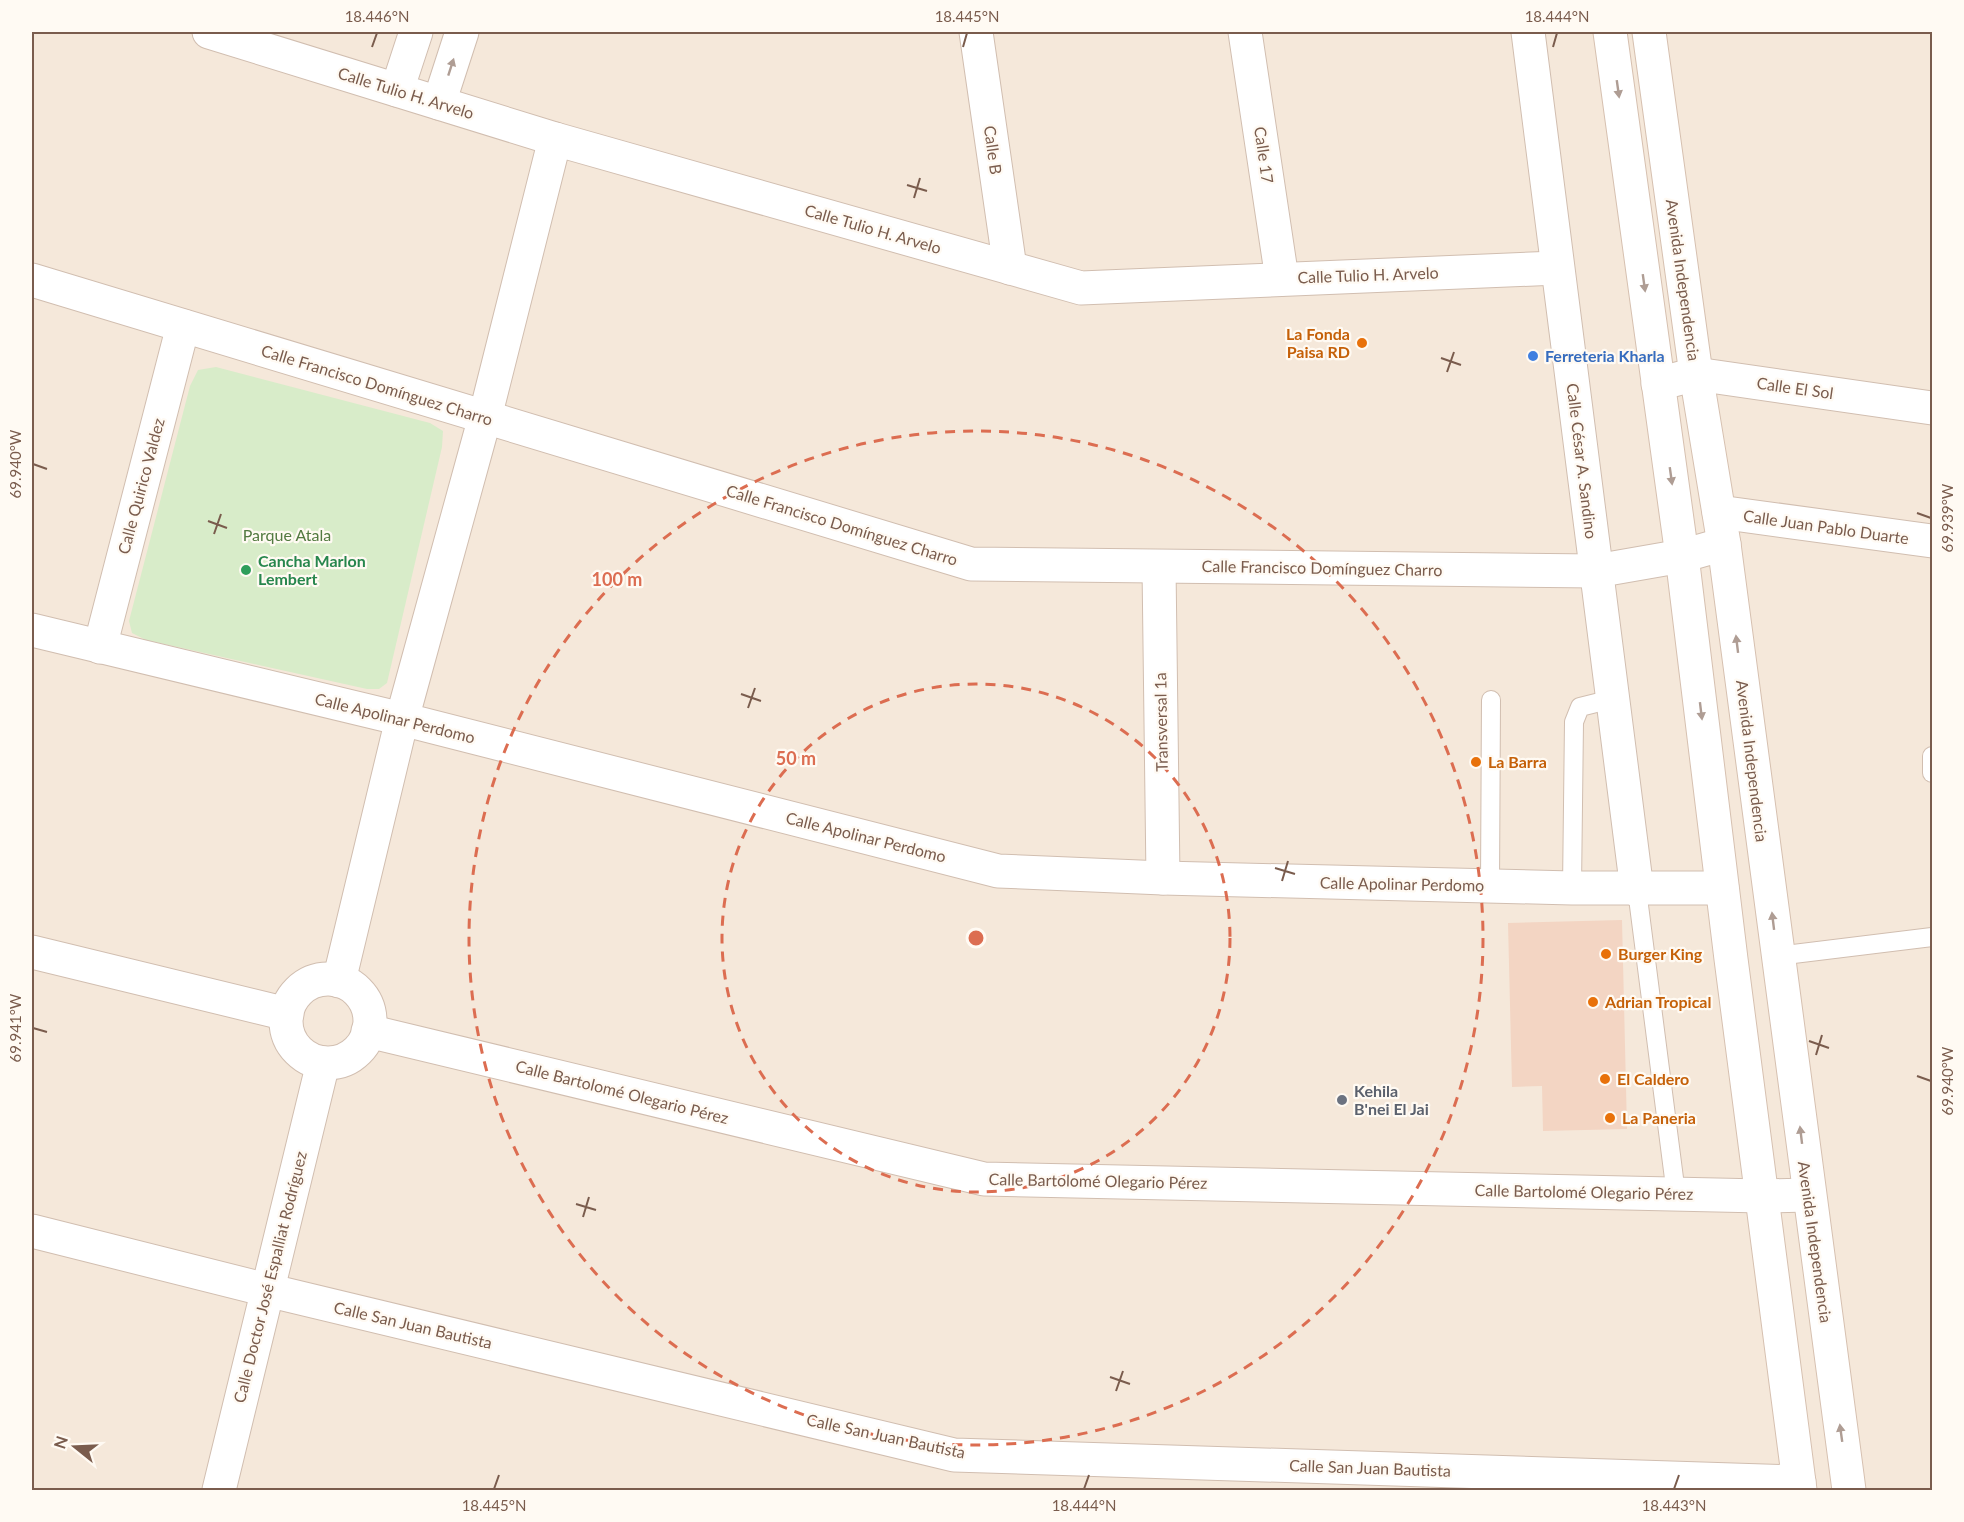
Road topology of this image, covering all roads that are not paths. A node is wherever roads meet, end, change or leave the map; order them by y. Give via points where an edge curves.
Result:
1 (209, 32) edge
2 (416, 32) edge
3 (462, 32) edge
4 (976, 32) edge
5 (1245, 32) edge
6 (1528, 32) edge
7 (1610, 32) edge
8 (1649, 32) edge
9 (397, 90) junction
10 (439, 104) junction
11 (555, 139) junction
12 (1010, 268) junction
13 (1557, 268) junction
14 (1282, 279) junction
15 (32, 280) edge
16 (183, 326) junction
17 (1696, 374) junction
18 (1658, 384) junction
19 (1932, 408) edge
20 (485, 417) junction
21 (1719, 512) junction
22 (1932, 541) edge
23 (1724, 544) junction
24 (1682, 556) junction
25 (1159, 567) junction
26 (1596, 571) junction
27 (32, 630) edge
28 (100, 646) junction
29 (1612, 699) junction
30 (1491, 700) dead end
31 (402, 719) junction
32 (1932, 756) edge
33 (1932, 773) edge
34 (1163, 878) junction
35 (1490, 886) junction
36 (1572, 888) junction
37 (1722, 888) junction
38 (1637, 890) junction
39 (1932, 936) edge
40 (32, 952) edge
41 (1777, 956) junction
42 (1731, 959) junction
43 (339, 981) junction
44 (287, 1014) junction
45 (369, 1031) junction
46 (323, 1063) junction
47 (1676, 1194) junction
48 (1808, 1195) junction
49 (1762, 1196) junction
50 (32, 1231) edge
51 (267, 1290) junction
52 (1799, 1486) edge
53 (219, 1491) edge
54 (1849, 1491) edge

1 - 9 street, Calle Tulio H. Arvelo
2 - 9 street
10 -> 3 street
4 - 12 street, Calle B
5 - 14 street, Calle 17
6 - 13 street, Calle César A. Sandino
7 -> 18 street
8 - 17 street, Avenida Independencia
9 - 10 street, Calle Tulio H. Arvelo
10 - 11 street, Calle Tulio H. Arvelo
11 - 12 street, Calle Tulio H. Arvelo
11 - 20 street
12 - 14 street, Calle Tulio H. Arvelo via 1081,288
13 - 14 street, Calle Tulio H. Arvelo
13 - 26 street, Calle César A. Sandino
15 - 16 street, Calle Francisco Domínguez Charro
16 - 20 street, Calle Francisco Domínguez Charro
16 - 28 street, Calle Quirico Valdez
17 - 18 street, Calle El Sol
17 - 19 street, Calle El Sol
17 - 21 street, Avenida Independencia
18 -> 24 street
20 - 25 street, Calle Francisco Domínguez Charro via 971,564
20 - 31 street
21 - 22 street, Calle Juan Pablo Duarte
21 - 23 street, Avenida Independencia
23 - 24 street, Calle Francisco Domínguez Charro
41 -> 23 street, Avenida Independencia
24 - 26 street, Calle Francisco Domínguez Charro
24 -> 37 street
25 - 26 street, Calle Francisco Domínguez Charro
25 - 34 street, Transversal 1a
26 - 29 street, Calle César A. Sandino
27 - 28 street, Calle Apolinar Perdomo
28 - 31 street, Calle Apolinar Perdomo
29 - 36 lane via 1580,707 1574,722
29 - 38 street, Calle César A. Sandino
30 - 35 lane
31 - 34 street, Calle Apolinar Perdomo via 998,871
31 - 43 street
32 - 33 lane
34 - 35 street, Calle Apolinar Perdomo
35 - 36 street, Calle Apolinar Perdomo
36 - 38 street, Calle Apolinar Perdomo
37 - 38 street, Calle Apolinar Perdomo
37 - 42 street
38 - 47 lane
39 - 41 lane
40 - 44 street
41 - 42 street
48 -> 41 street, Avenida Independencia
42 - 49 street
43 - 44 street via 320,980 302,989 294,996
43 - 45 street via 364,1000
44 - 46 street via 286,1025 294,1047 302,1055
45 - 46 street via 352,1056
45 - 47 street, Calle Bartolomé Olegario Pérez via 984,1179
46 - 51 street, Calle Doctor José Espalliat Rodríguez
47 - 49 street, Calle Bartolomé Olegario Pérez
48 - 49 street, Calle Bartolomé Olegario Pérez
54 -> 48 street, Avenida Independencia
49 - 52 street
50 - 51 street, Calle San Juan Bautista
51 - 52 street, Calle San Juan Bautista via 954,1455
51 - 53 street, Calle Doctor José Espalliat Rodríguez

